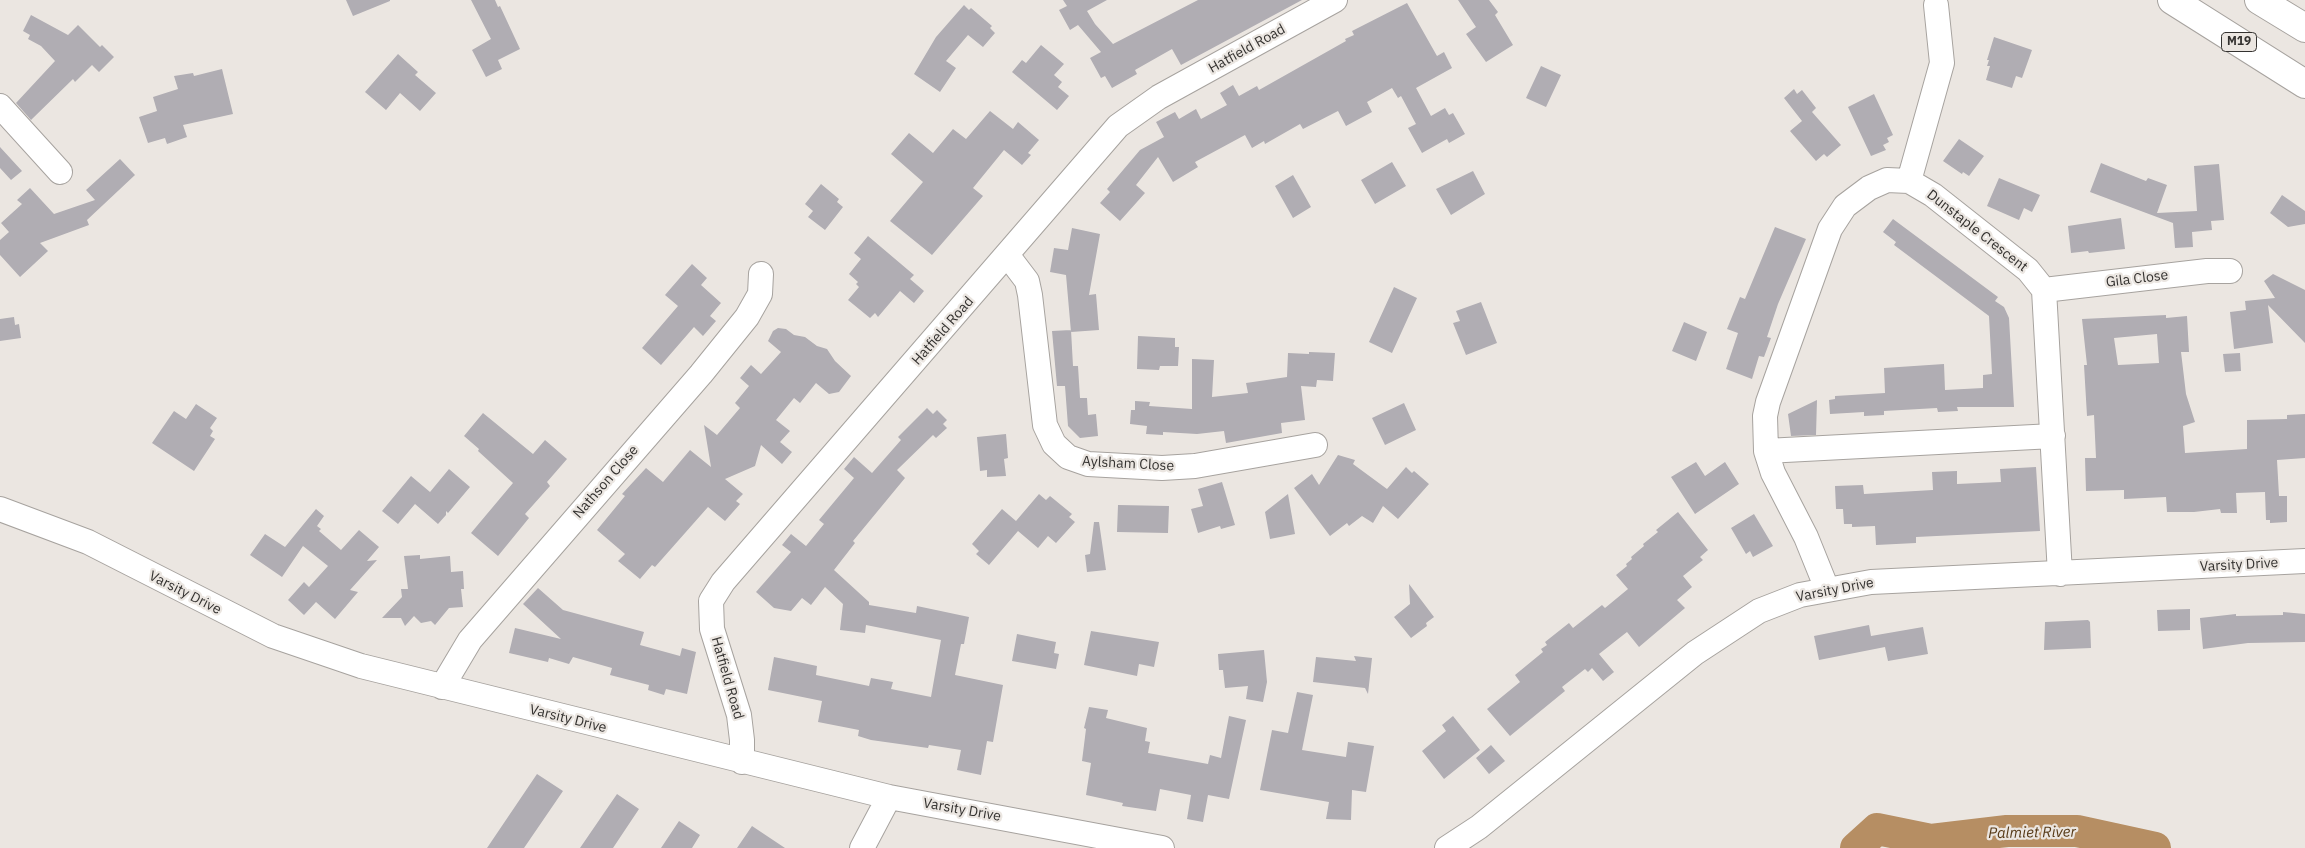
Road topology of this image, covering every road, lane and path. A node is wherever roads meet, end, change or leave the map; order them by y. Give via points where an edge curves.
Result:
1 (1336, 0) edge
2 (2172, 0) edge
3 (2259, 0) edge
4 (1936, 5) dead end
5 (2305, 28) edge
6 (2305, 84) edge
7 (0, 106) edge
8 (60, 172) dead end
9 (1909, 181) junction
10 (1008, 256) junction
11 (2230, 271) dead end
12 (761, 274) dead end
13 (2044, 290) junction
14 (2053, 436) junction
15 (1315, 445) dead end
16 (1766, 451) junction
17 (0, 509) edge
18 (2305, 561) edge
19 (2060, 574) junction
20 (1827, 589) junction
21 (442, 687) junction
22 (742, 762) junction
23 (888, 797) junction
24 (1115, 843) edge
25 (862, 848) edge
26 (1162, 848) edge
27 (1447, 848) edge

1 - 10 street, Hatfield Road via 1137,111 1093,153
2 - 6 highway, M19
3 - 5 highway
4 - 9 street via 1942,63
7 - 8 street
9 - 13 street, Dunstaple Crescent via 1933,195 2028,270
9 - 16 street via 1887,180 1869,188 1845,206 1830,229 1768,402 1764,433
10 - 15 street, Aylsham Close via 1024,275 1030,295 1045,425 1054,444 1068,457 1088,464 1162,468 1195,466
10 - 22 street, Hatfield Road via 715,593 712,629 739,714
11 - 13 street, Gila Close
12 - 21 street, Nathson Close via 760,294 747,317 470,640
13 - 14 street
14 - 16 street
14 - 19 street
16 - 20 street
17 - 21 street, Varsity Drive via 88,542 273,636 361,666
18 - 19 street, Varsity Drive
19 - 20 street, Varsity Drive via 1871,582
20 - 27 street, Varsity Drive via 1759,611 1695,653 1479,828
21 - 22 street, Varsity Drive
22 - 23 street, Varsity Drive
23 - 24 street, Varsity Drive
23 - 25 street
24 - 26 street, Varsity Drive

